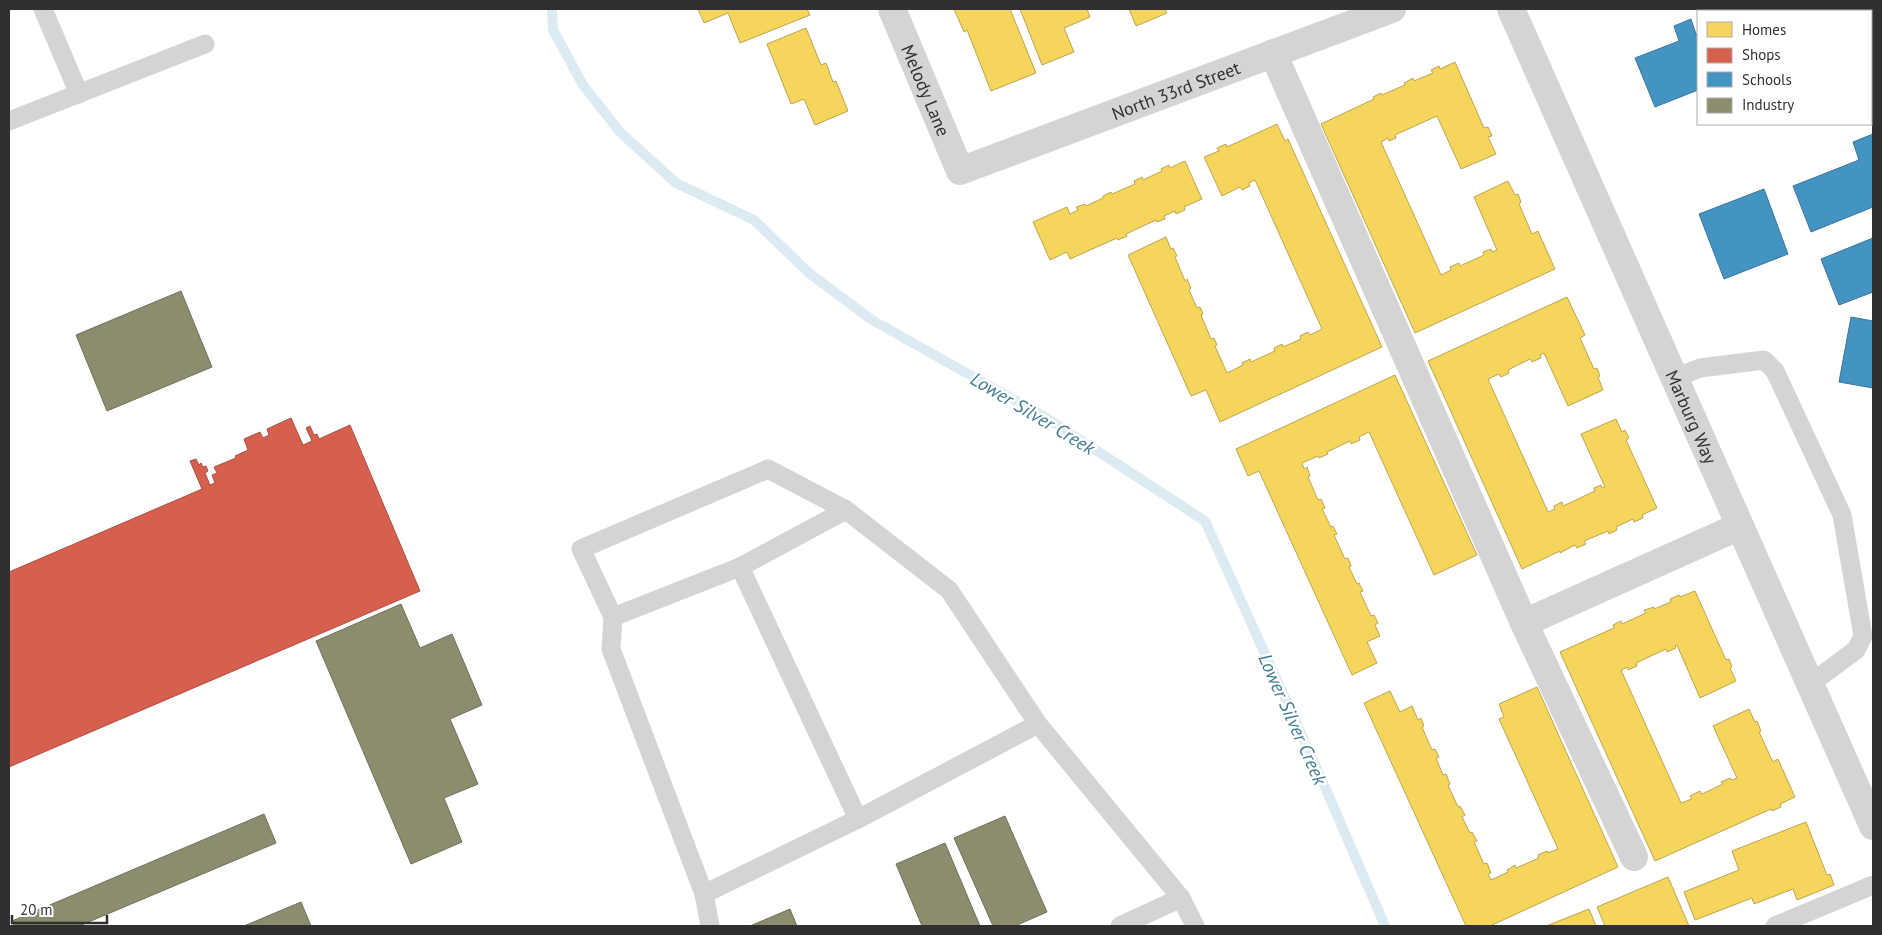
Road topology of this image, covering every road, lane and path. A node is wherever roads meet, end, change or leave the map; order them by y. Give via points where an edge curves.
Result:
1 (43, 9) edge
2 (892, 9) edge
3 (1392, 9) edge
4 (1511, 9) edge
5 (205, 44) dead end
6 (1273, 54) junction
7 (79, 94) junction
8 (9, 121) edge
9 (960, 171) joint
10 (1675, 378) junction
11 (846, 510) junction
12 (1740, 526) junction
13 (740, 567) junction
14 (613, 617) junction
15 (1524, 623) junction
16 (1810, 684) junction
17 (1038, 724) junction
18 (858, 819) junction
19 (1873, 826) edge
20 (1634, 857) dead end
21 (1873, 885) edge
22 (704, 894) junction
23 (1181, 898) junction
24 (710, 926) edge
25 (1120, 926) edge
26 (1195, 926) edge
27 (1775, 926) edge

1 - 7 lane
2 - 9 street, Melody Lane
3 - 6 street, North 33rd Street
4 - 10 street, Marburg Way
5 - 7 lane
6 - 9 street, North 33rd Street
6 - 15 street
7 - 8 lane
10 - 12 street, Marburg Way
10 - 16 lane via 1700,368 1764,360 1775,372 1842,515 1863,636 1856,650
11 - 13 lane
11 - 14 lane via 768,470 581,549
11 - 17 lane via 948,590
12 - 15 street
12 - 16 street, Marburg Way
13 - 14 lane
13 - 18 lane
14 - 22 lane via 611,649
15 - 20 street
16 - 19 street, Marburg Way
17 - 18 lane
17 - 23 lane
18 - 22 lane
21 - 27 lane
22 - 24 lane
23 - 25 lane
23 - 26 lane

